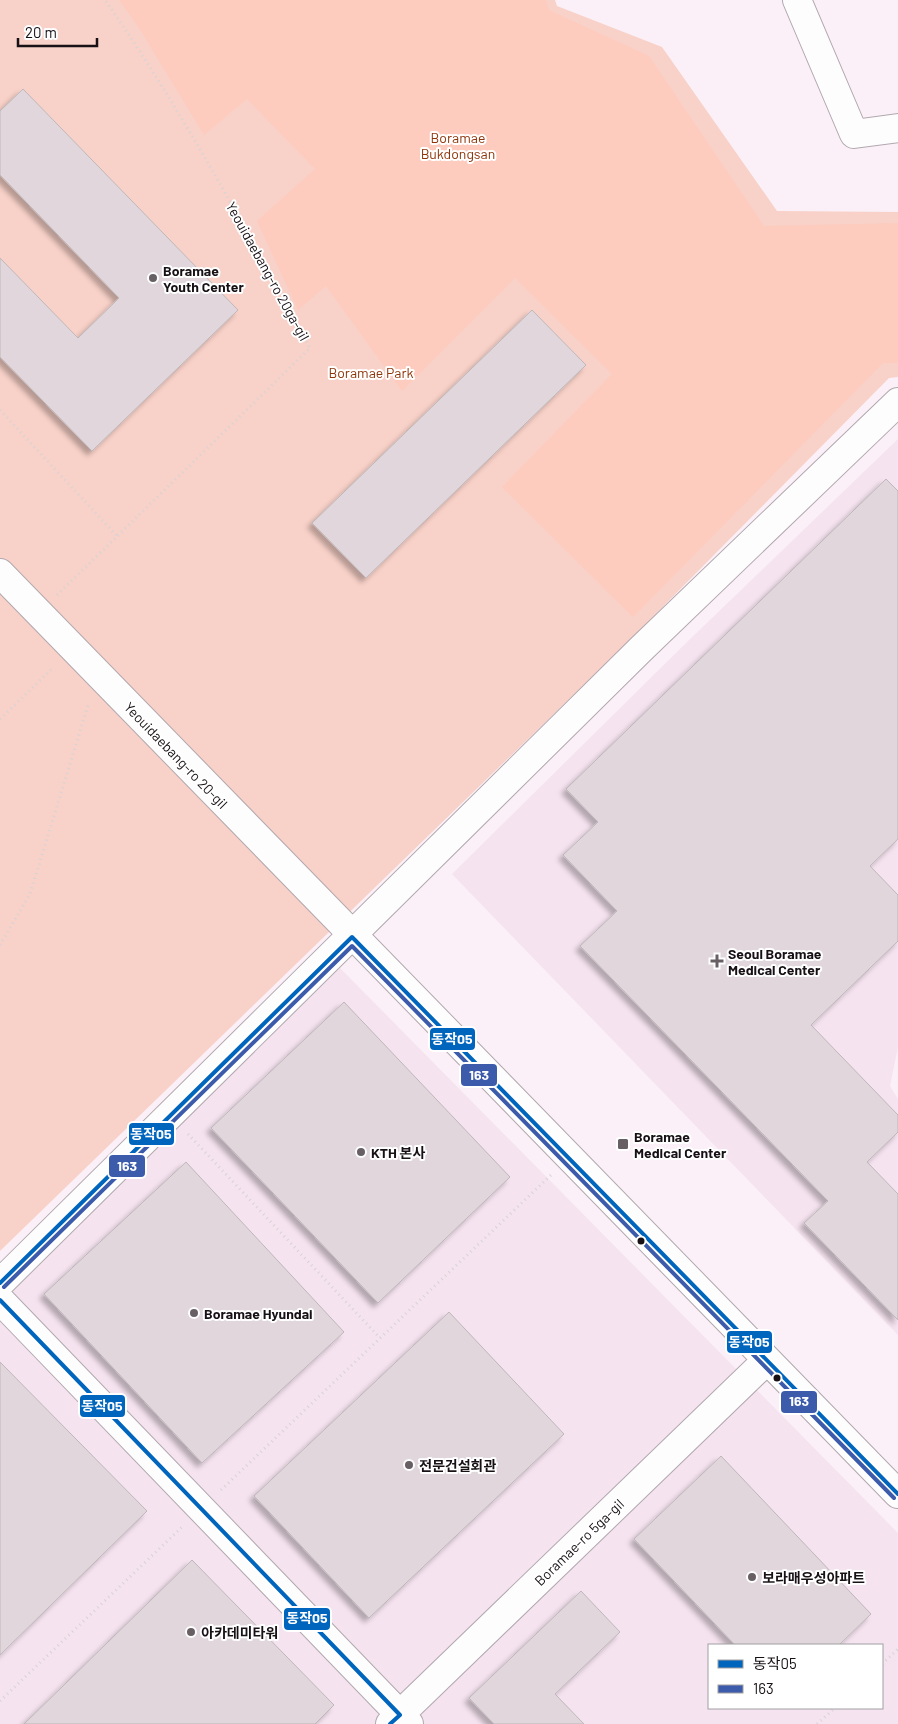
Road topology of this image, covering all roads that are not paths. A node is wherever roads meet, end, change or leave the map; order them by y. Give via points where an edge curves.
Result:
1 (797, 0) edge
2 (898, 128) edge
3 (898, 402) edge
4 (0, 573) edge
5 (352, 937) junction
6 (0, 1283) edge
7 (0, 1300) edge
8 (767, 1360) junction
9 (898, 1494) edge
10 (400, 1721) edge

1 - 2 street via 854,134
3 - 5 street via 641,650
4 - 5 street, Yeouidaebang-ro 20-gil
5 - 6 street
5 - 8 street, Yeouidaebang-ro 20-gil
7 - 10 street
8 - 9 street, Yeouidaebang-ro 20-gil
8 - 10 street, Boramae-ro 5ga-gil

